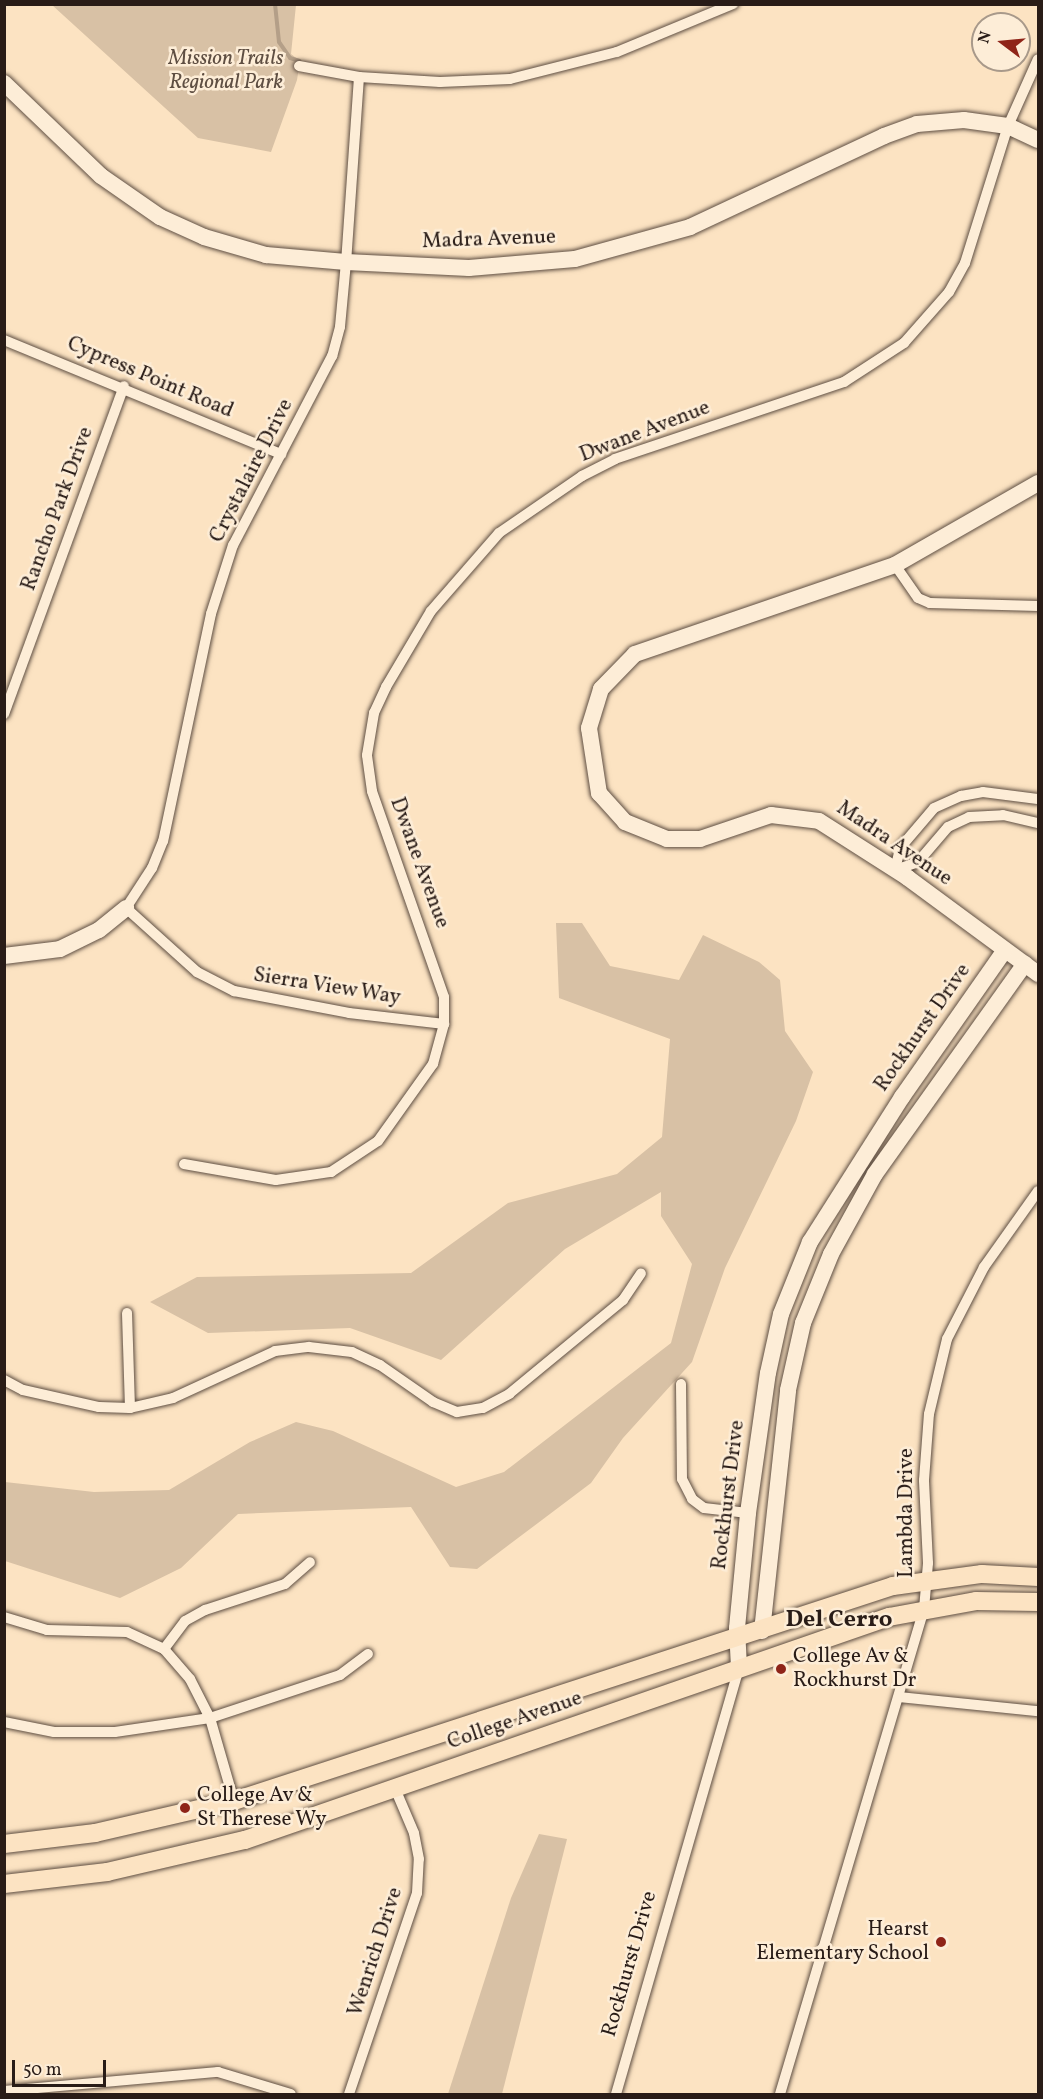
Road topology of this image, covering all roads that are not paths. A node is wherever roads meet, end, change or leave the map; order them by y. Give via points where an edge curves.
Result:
1 (730, 5) edge
2 (1038, 59) edge
3 (298, 66) dead end
4 (358, 77) junction
5 (4, 83) edge
6 (1008, 126) junction
7 (1038, 140) edge
8 (346, 262) junction
9 (4, 340) edge
10 (124, 386) junction
11 (280, 454) junction
12 (1038, 483) edge
13 (895, 565) junction
14 (1038, 606) edge
15 (4, 714) edge
16 (1038, 799) edge
17 (1038, 822) edge
18 (896, 870) junction
19 (126, 908) junction
20 (1005, 950) junction
21 (4, 956) edge
22 (1032, 969) edge
23 (444, 1024) junction
24 (184, 1164) dead end
25 (1038, 1191) edge
26 (640, 1273) dead end
27 (127, 1313) dead end
28 (4, 1380) edge
29 (681, 1384) dead end
30 (130, 1408) junction
31 (748, 1513) junction
32 (310, 1562) dead end
33 (1038, 1577) edge
34 (928, 1582) junction
35 (1038, 1602) edge
36 (924, 1609) junction
37 (4, 1617) edge
38 (762, 1631) junction
39 (737, 1640) junction
40 (164, 1649) junction
41 (368, 1654) dead end
42 (739, 1667) junction
43 (899, 1697) junction
44 (1038, 1711) edge
45 (210, 1718) junction
46 (4, 1722) edge
47 (394, 1786) junction
48 (234, 1802) junction
49 (4, 1844) edge
50 (4, 1884) edge
51 (4, 2091) edge
52 (42, 2092) edge
53 (291, 2094) edge
54 (349, 2094) edge
55 (616, 2094) edge
56 (780, 2094) edge

1 - 4 street via 617,52 549,72 510,79 440,82
2 - 6 street, Dwane Avenue
3 - 4 street
4 - 8 street, Crystalaire Drive
5 - 8 street, Madra Avenue via 101,176 160,217 204,237 266,255
6 - 7 street, Madra Avenue
6 - 8 street, Madra Avenue via 964,120 917,124 690,227 575,259 469,268
6 - 23 street, Dwane Avenue via 965,263 949,292 904,344 844,382 615,459 582,476 499,533 431,611 374,713 368,769 372,791 437,969 444,997
8 - 11 street, Crystalaire Drive via 340,327 332,356
9 - 10 street, Cypress Point Road
10 - 11 street, Cypress Point Road
10 - 15 street, Rancho Park Drive
11 - 19 street, Crystalaire Drive via 232,545 211,614 163,841 152,868
12 - 13 street, Madra Avenue
13 - 14 street via 918,598 930,603
13 - 18 street, Madra Avenue via 635,654 601,689 589,728 599,793 625,822 667,839 700,839 771,815 788,814 819,821
16 - 18 street via 983,792 934,808 900,848
17 - 18 street via 1003,815 969,817 948,827 918,862
18 - 20 street, Madra Avenue
19 - 21 street via 99,930 60,949
19 - 23 street, Sierra View Way via 197,972 234,991 349,1013
20 - 22 street, Madra Avenue
20 - 31 street, Rockhurst Drive via 902,1097 810,1242 781,1314 768,1372
22 - 38 street via 875,1174 831,1254 803,1323 788,1390
23 - 24 street, Dwane Avenue via 433,1064 378,1141 351,1162 309,1178 276,1180
25 - 34 street, Lambda Drive via 984,1267 947,1340 929,1414 924,1480
26 - 30 street via 623,1300 509,1394 483,1408 457,1412 433,1402 380,1365 352,1352 309,1347 275,1351 173,1398
27 - 30 street
28 - 30 street via 23,1390 99,1407
29 - 31 street via 682,1479 692,1499 704,1508
31 - 39 street, Rockhurst Drive
32 - 40 street via 285,1584 205,1610 185,1621
33 - 34 main road, College Avenue via 982,1574
34 - 36 street, Lambda Drive
34 - 38 main road, College Avenue via 893,1586
35 - 36 main road, College Avenue via 976,1601
36 - 42 main road, College Avenue
36 - 43 street, Lambda Drive
37 - 40 street via 47,1630 127,1632
38 - 39 main road, College Avenue
39 - 42 street, Rockhurst Drive
39 - 48 main road, College Avenue
40 - 45 street via 190,1678
41 - 45 street via 340,1675
42 - 47 main road, College Avenue
42 - 55 street, Rockhurst Drive
43 - 44 street
43 - 56 street, Lambda Drive
45 - 46 street via 115,1732 54,1732
45 - 48 street
47 - 50 main road, College Avenue via 244,1840 107,1872
47 - 54 street, Wenrich Drive via 414,1833 419,1859 417,1893
48 - 49 main road, College Avenue via 95,1833
51 - 52 street
52 - 53 street via 180,2072 218,2072

